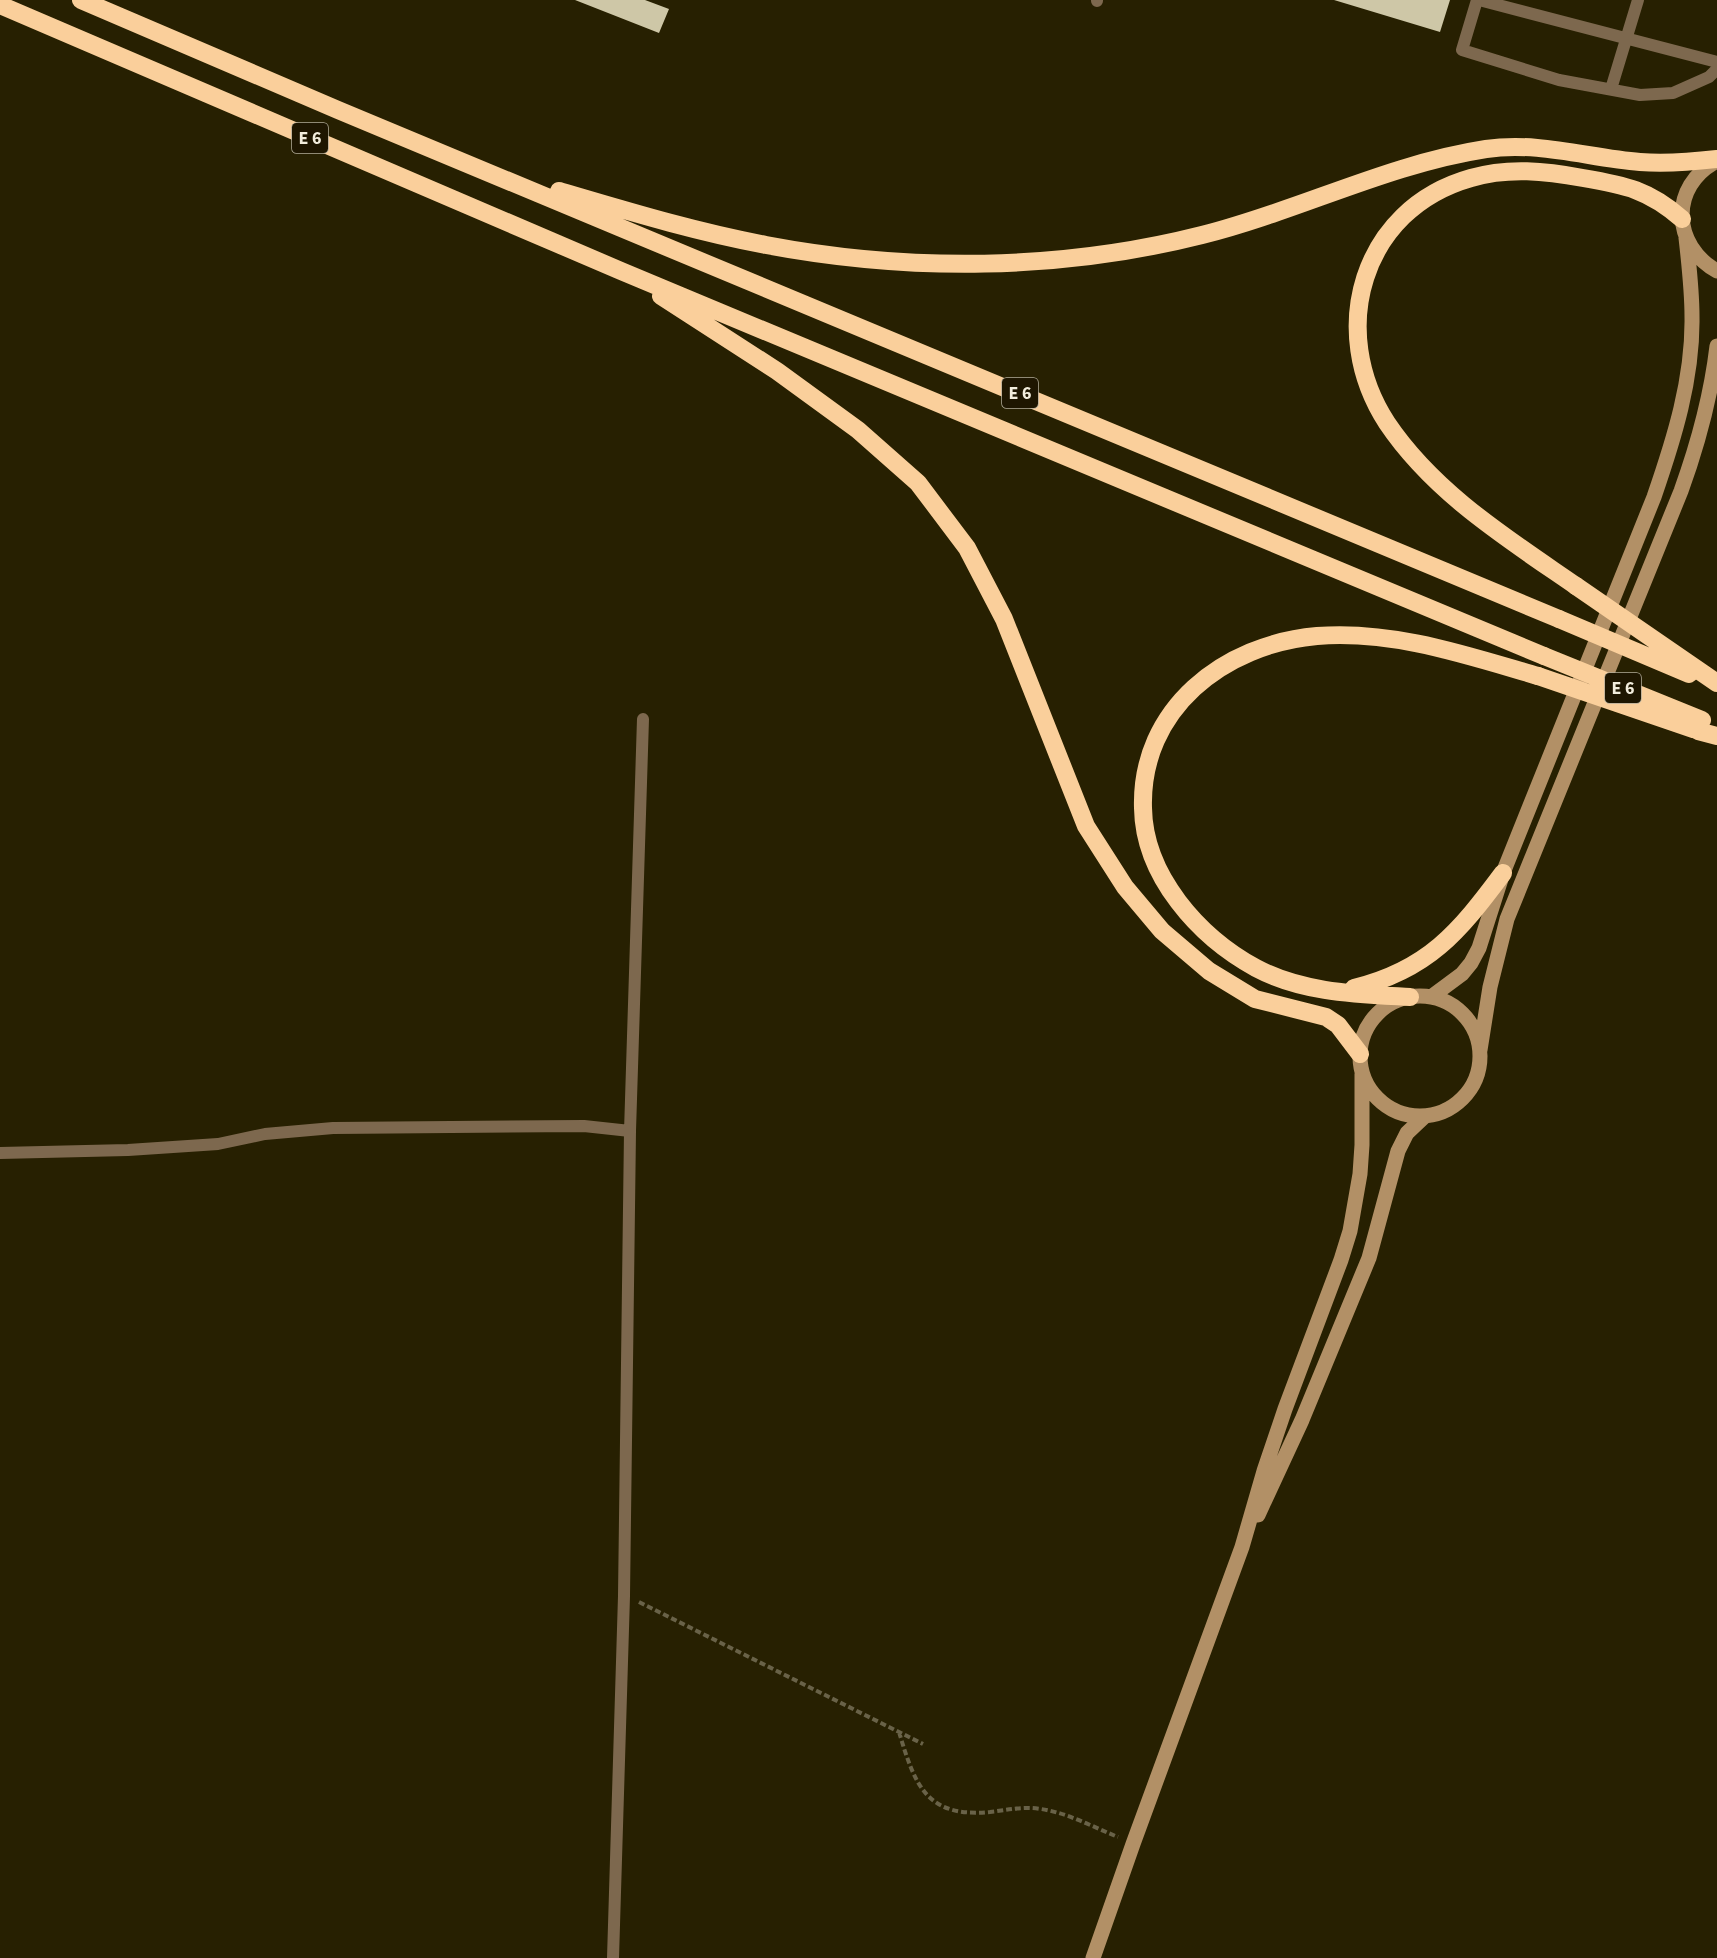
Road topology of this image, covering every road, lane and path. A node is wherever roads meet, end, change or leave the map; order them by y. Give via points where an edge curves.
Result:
1 (81, 0) edge
2 (1478, 0) edge
3 (1638, 0) edge
4 (0, 5) edge
5 (1626, 38) junction
6 (1717, 62) edge
7 (1717, 69) edge
8 (1611, 89) junction
9 (1717, 160) edge
10 (479, 169) junction
11 (1682, 219) junction
12 (1686, 238) junction
13 (621, 271) junction
14 (1717, 271) edge
15 (1717, 346) edge
16 (1712, 683) edge
17 (643, 719) dead end
18 (1706, 726) edge
19 (1717, 736) edge
20 (1503, 873) junction
21 (1336, 992) junction
22 (1410, 997) junction
23 (1431, 997) junction
24 (1480, 1050) junction
25 (1360, 1054) junction
26 (1362, 1074) junction
27 (1425, 1116) junction
28 (630, 1131) junction
29 (0, 1153) edge
30 (1242, 1547) junction
31 (624, 1596) junction
32 (898, 1731) junction
33 (923, 1744) dead end
34 (1133, 1844) junction
35 (613, 1958) edge
36 (1093, 1958) edge

1 - 10 highway, E 6
2 - 5 lane
2 - 8 lane via 1462,50 1559,80
3 - 5 lane
4 - 13 highway, E 6
5 - 6 lane
5 - 8 lane
7 - 8 lane via 1709,77 1673,93 1640,94
9 - 10 highway via 1663,163 1537,147 1489,148 1405,168 1201,235 1110,253 998,264 846,258 764,245
9 - 11 main road via 1693,182 1684,200
10 - 16 highway, E 6, bridge
11 - 12 main road
11 - 16 highway, bridge via 1662,202 1631,188 1540,171 1493,173 1452,184 1412,207 1383,238 1365,276 1357,341 1367,382 1388,423 1448,492 1491,527
12 - 14 main road via 1698,257
12 - 20 main road via 1691,292 1690,350 1669,454
13 - 18 highway, E 6, bridge
13 - 25 highway via 777,371 858,430 918,483 967,548 1004,619 1086,826 1125,887 1162,931 1209,971 1255,999 1326,1017 1338,1025
15 - 24 main road via 1705,415 1681,492 1507,919
17 - 28 lane
18 - 19 highway
18 - 21 highway, bridge via 1446,649 1347,634 1266,646 1232,660 1201,682 1170,716 1148,762 1143,810 1152,852 1180,904 1238,958 1279,978
20 - 21 highway via 1466,920 1413,966 1399,974
20 - 23 main road via 1471,963
21 - 22 highway
22 - 23 main road
22 - 25 main road via 1391,1004 1375,1017 1364,1034
23 - 24 main road via 1461,1012 1472,1026
24 - 27 main road via 1478,1072 1469,1091 1445,1111
25 - 26 main road
26 - 27 main road via 1386,1106 1405,1114
26 - 30 main road via 1362,1145 1350,1231 1284,1409
27 - 30 main road via 1407,1133 1398,1151 1369,1258 1302,1420
28 - 29 lane via 584,1126 333,1128 265,1134 207,1145
28 - 31 lane
30 - 34 main road
31 - 32 path
31 - 35 lane
32 - 33 path
32 - 34 path via 916,1782 928,1798 948,1808 967,1812 1040,1809
34 - 36 main road

